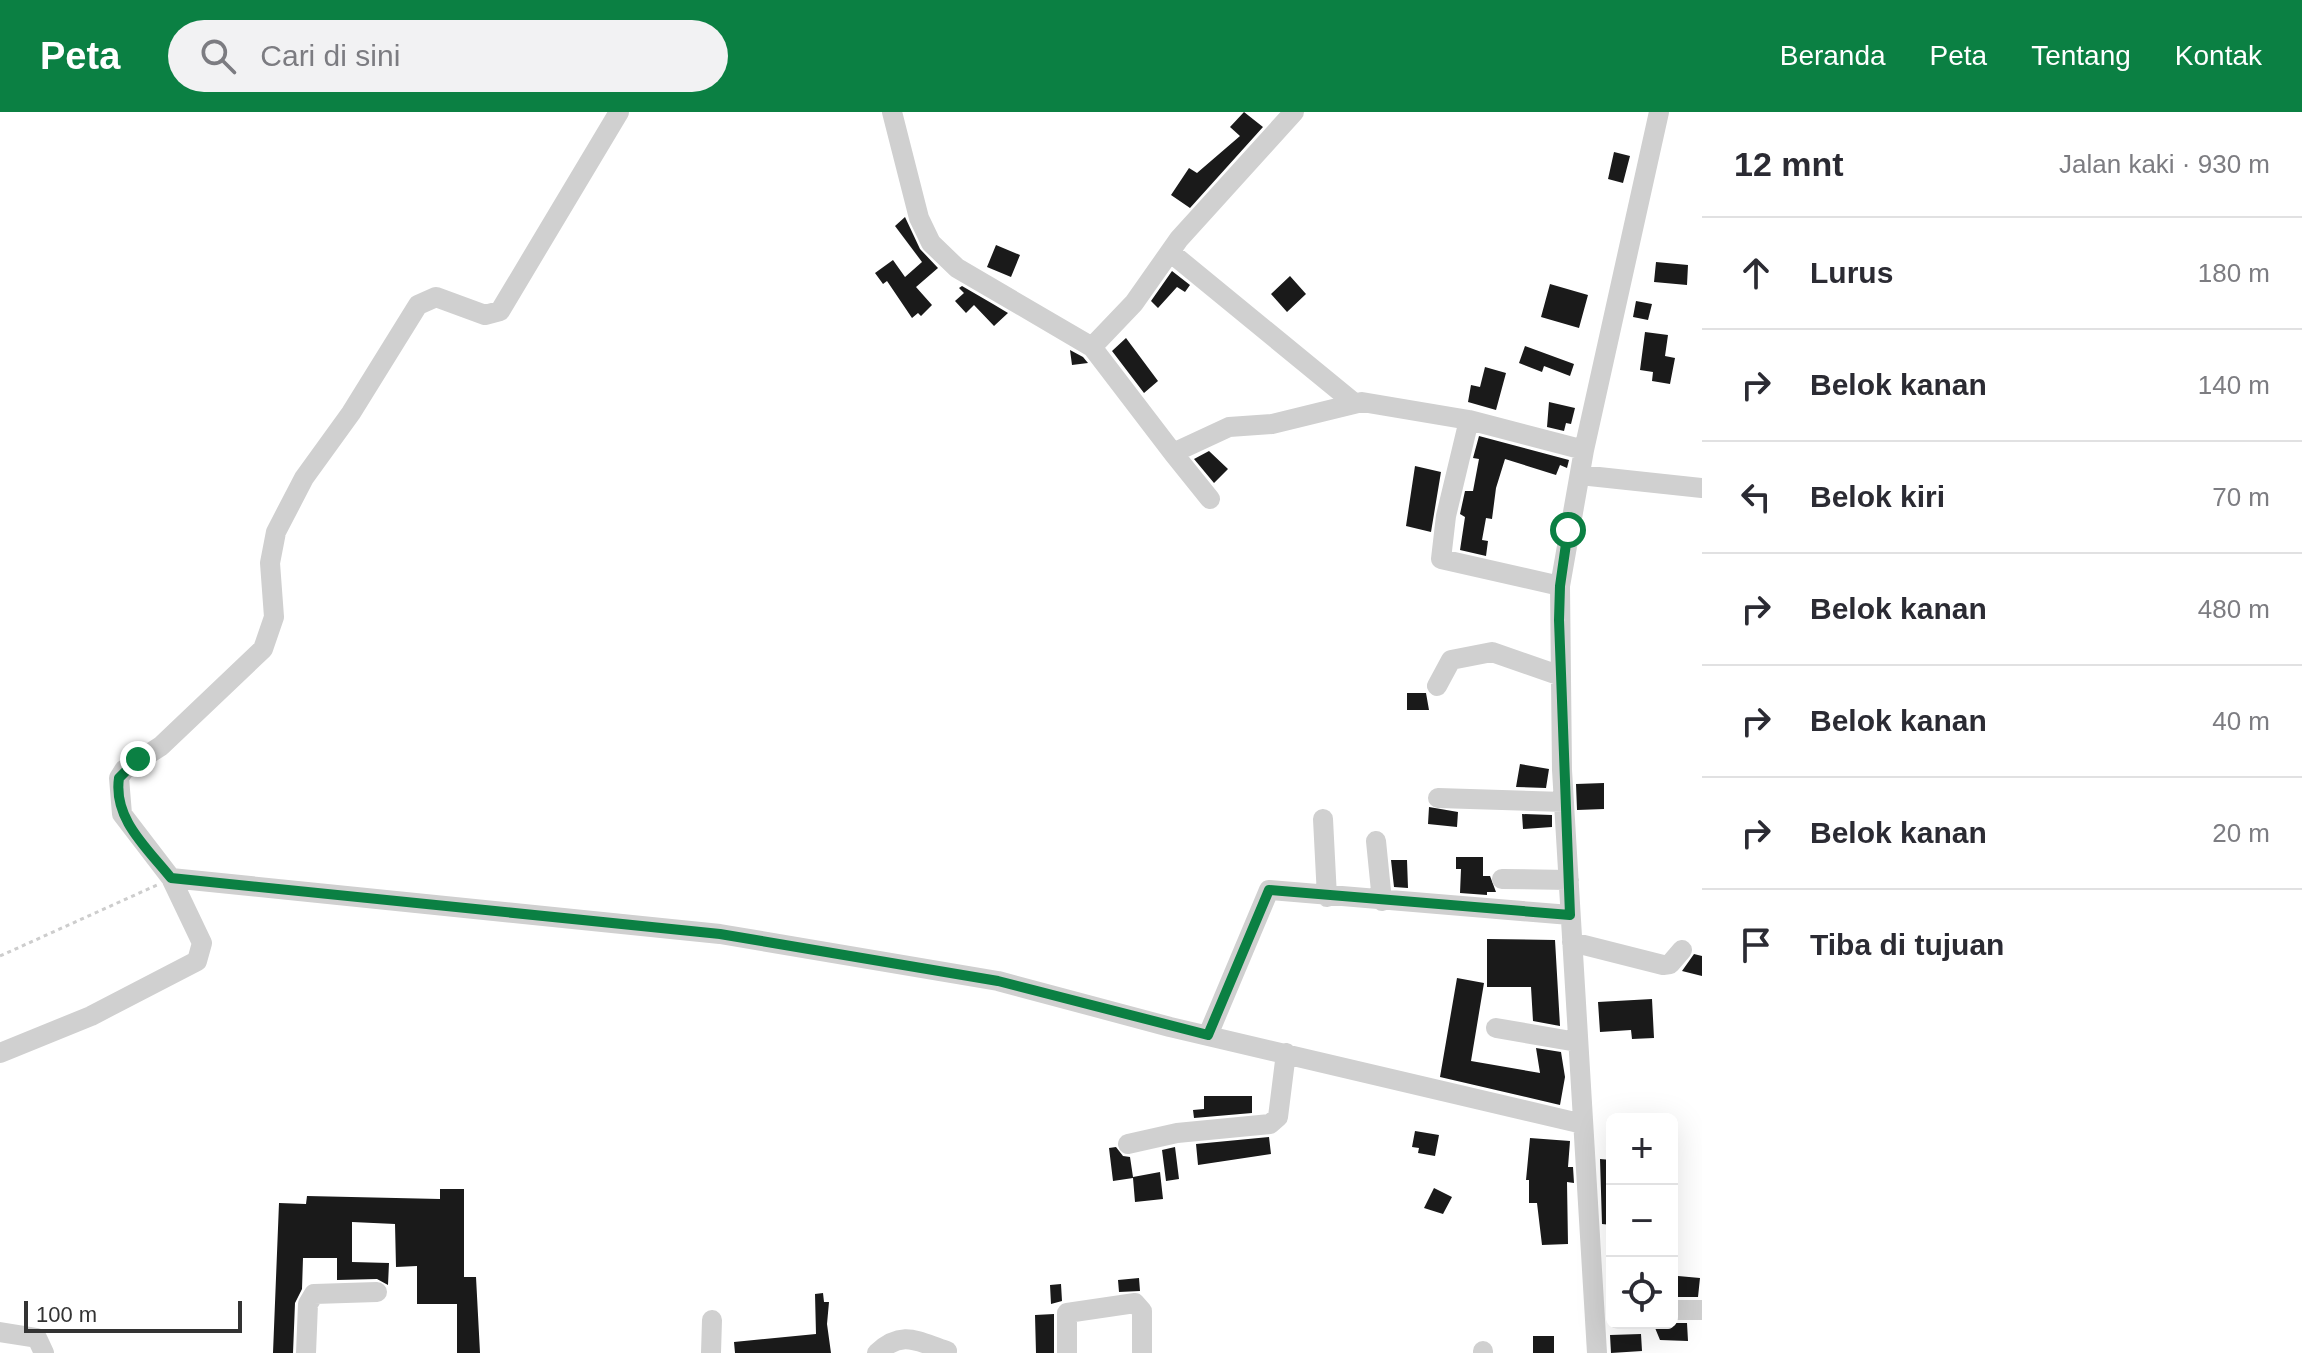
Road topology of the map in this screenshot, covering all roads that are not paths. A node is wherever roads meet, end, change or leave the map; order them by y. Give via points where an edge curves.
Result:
1 (619, 112) edge
2 (892, 112) edge
3 (1294, 112) edge
4 (1659, 112) edge
5 (1170, 252) junction
6 (1092, 347) junction
7 (1353, 402) junction
8 (1469, 420) junction
9 (1584, 450) junction
10 (1173, 453) junction
11 (1580, 475) junction
12 (1702, 488) edge
13 (1210, 499) dead end
14 (1560, 586) junction
15 (1561, 676) junction
16 (1437, 686) dead end
17 (1438, 798) dead end
18 (1564, 802) junction
19 (1323, 819) dead end
20 (1376, 841) dead end
21 (171, 878) junction
22 (1502, 879) dead end
23 (1569, 880) junction
24 (1327, 897) junction
25 (1382, 901) junction
26 (1570, 915) junction
27 (1572, 942) junction
28 (1682, 950) dead end
29 (1496, 1028) dead end
30 (1208, 1035) junction
31 (1577, 1042) junction
32 (0, 1053) edge
33 (1286, 1053) junction
34 (1583, 1124) junction
35 (1128, 1144) dead end
36 (377, 1292) dead end
37 (1678, 1310) edge
38 (1702, 1310) edge
39 (712, 1320) dead end
40 (1603, 1324) edge
41 (0, 1332) edge
42 (947, 1351) dead end
43 (44, 1353) edge
44 (306, 1353) edge
45 (711, 1353) edge
46 (877, 1353) edge
47 (1067, 1353) edge
48 (1142, 1353) edge
49 (1597, 1353) edge

1 - 21 street via 500,311 485,315 436,297 418,305 304,478 276,532 270,563 274,617 263,649 161,746 124,770 118,789 122,814
2 - 6 street via 919,218 931,243 957,268
3 - 5 street
4 - 9 street
5 - 6 street via 1134,303
5 - 7 street
6 - 10 street
7 - 8 street
7 - 10 street via 1272,424 1229,427
8 - 9 street
8 - 14 street via 1441,559
9 - 11 street
10 - 13 street
11 - 12 street
11 - 14 street
14 - 15 street
15 - 16 street via 1485,652 1451,660
15 - 18 street
17 - 18 street
18 - 23 street
19 - 24 street
20 - 25 street
21 - 30 street via 720,934 998,981
21 - 32 street via 202,943 197,961 91,1016
22 - 23 street
23 - 26 street
24 - 25 street
24 - 30 street via 1265,893
25 - 26 street
26 - 27 street
27 - 28 street via 1663,965
27 - 31 street
29 - 31 street
30 - 33 street
31 - 34 street
33 - 34 street
33 - 35 street via 1279,1111 1270,1124 1177,1133
34 - 40 street
36 - 44 street via 314,1294 308,1304
37 - 38 street
39 - 45 street
40 - 49 street
41 - 43 street via 37,1338
42 - 46 street via 903,1338
47 - 48 street via 1067,1313 1137,1303 1142,1311

